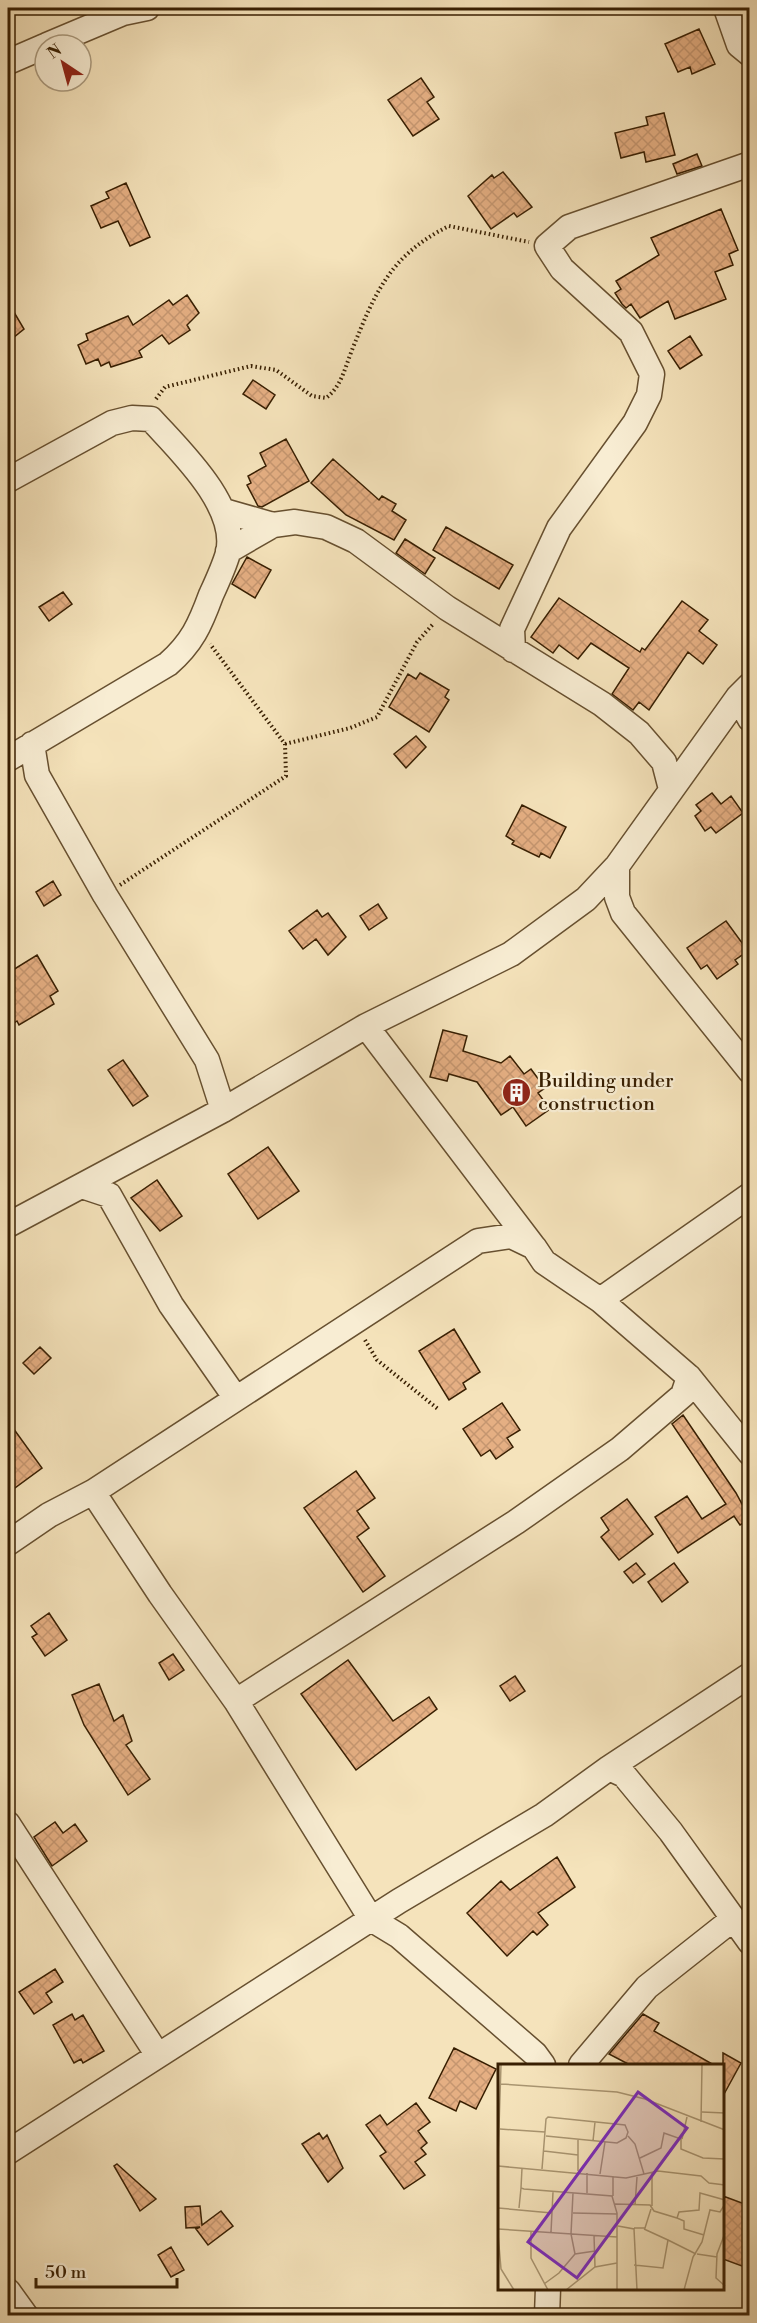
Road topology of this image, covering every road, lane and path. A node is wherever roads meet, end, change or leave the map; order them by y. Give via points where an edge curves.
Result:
1 (147, 8) edge
2 (726, 8) edge
3 (75, 33) edge
4 (33, 51) edge
5 (750, 54) edge
6 (8, 62) edge
7 (750, 164) edge
8 (547, 246) junction
9 (151, 419) junction
10 (8, 480) edge
11 (224, 511) junction
12 (273, 525) junction
13 (228, 551) junction
14 (447, 608) junction
15 (200, 625) junction
16 (513, 650) junction
17 (744, 691) edge
18 (750, 719) edge
19 (32, 744) junction
20 (285, 744) junction
21 (8, 759) edge
22 (37, 775) junction
23 (671, 789) junction
24 (617, 866) junction
25 (105, 895) junction
26 (586, 899) junction
27 (623, 913) junction
28 (366, 1026) junction
29 (750, 1071) edge
30 (223, 1110) junction
31 (82, 1186) junction
32 (750, 1195) edge
33 (8, 1225) edge
34 (534, 1247) junction
35 (600, 1300) junction
36 (355, 1321) junction
37 (689, 1377) junction
38 (235, 1397) junction
39 (438, 1409) dead end
40 (750, 1453) edge
41 (93, 1492) junction
42 (8, 1543) edge
43 (750, 1675) edge
44 (236, 1701) junction
45 (609, 1768) junction
46 (8, 1824) edge
47 (15, 1850) edge
48 (399, 1901) junction
49 (371, 1919) junction
50 (733, 1919) junction
51 (399, 1936) junction
52 (750, 1942) edge
53 (157, 2054) junction
54 (542, 2064) edge
55 (582, 2064) edge
56 (8, 2152) edge
57 (548, 2290) edge
58 (8, 2291) edge
59 (26, 2316) edge
60 (547, 2316) edge

1 - 3 street via 123,13
2 - 5 street via 739,45
4 - 6 street
7 - 8 street via 569,227
8 - 9 path via 449,226 389,272 374,296 338,385 326,398 312,396 276,370 251,366 165,387 151,405
8 - 16 street via 562,269 631,332 652,374 649,395 635,423 559,528 512,629
9 - 10 street via 112,423
9 - 11 street via 200,474
11 - 12 street
11 - 13 street
12 - 13 street
12 - 14 street via 295,522 326,527 356,541
13 - 15 street
14 - 16 street
14 - 20 path via 417,642 377,717
15 - 19 street via 187,648 168,664
15 - 20 path via 215,654
16 - 23 street via 602,704 639,734 664,762
17 - 18 street
17 - 23 street
19 - 21 street
19 - 22 street
20 - 25 path via 286,776
21 - 22 street
22 - 25 street
23 - 24 street
24 - 26 street
24 - 27 street
25 - 30 street via 207,1060
26 - 27 street
26 - 28 street via 511,954
27 - 29 street
28 - 30 street
28 - 34 street
30 - 31 street
31 - 33 street
31 - 38 street via 109,1196 171,1305
32 - 35 street
34 - 35 street via 544,1262
34 - 36 street via 511,1236 478,1241
35 - 37 street
36 - 38 street
36 - 39 path via 377,1360
37 - 40 street
37 - 44 street via 683,1395 620,1449 516,1522
38 - 41 street
41 - 42 street
41 - 44 street
43 - 45 street
44 - 49 street
45 - 48 street via 544,1815
45 - 50 street via 624,1775 671,1832
46 - 47 street
47 - 53 street
48 - 49 street
48 - 51 street
49 - 51 street
49 - 53 street
50 - 52 street
50 - 55 street via 647,1987
51 - 54 street
53 - 56 street
57 - 60 street
58 - 59 street

